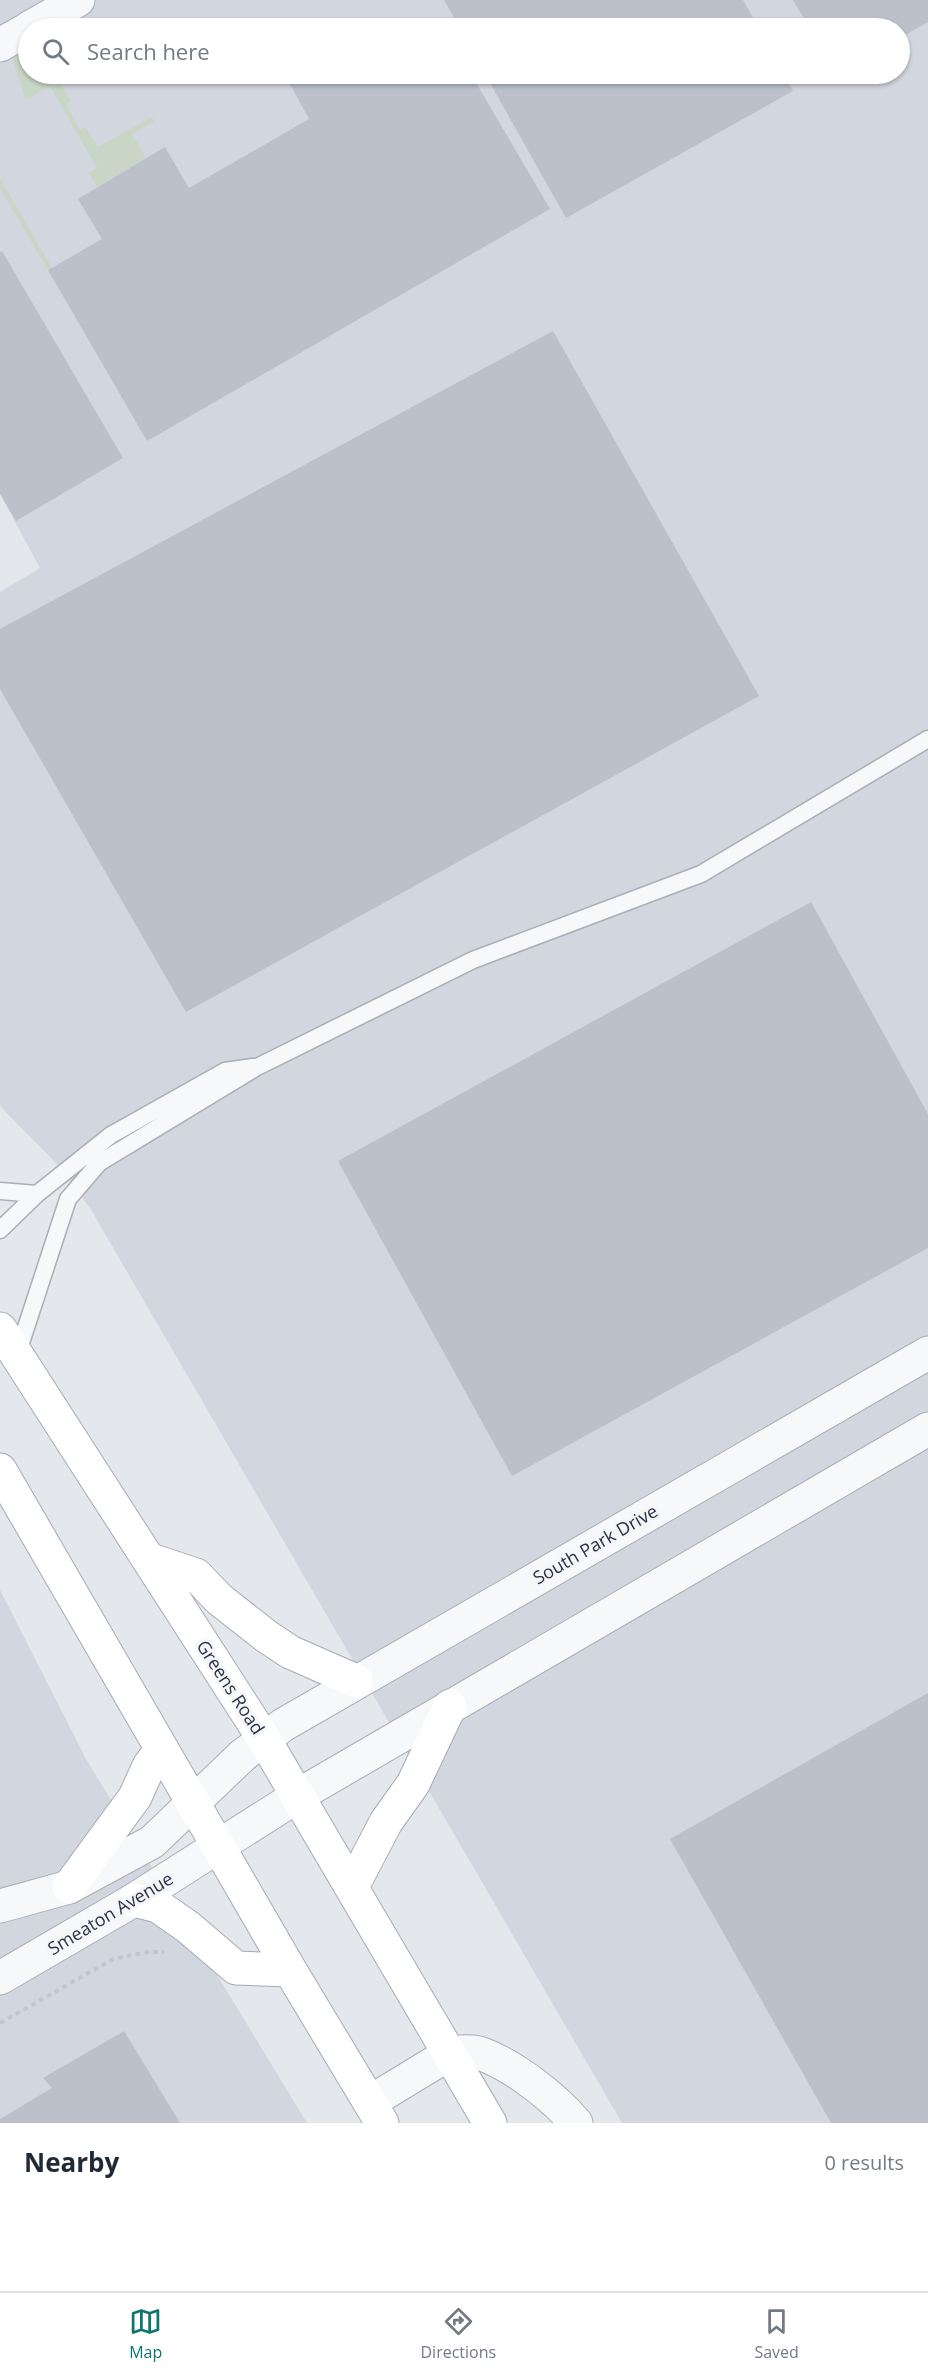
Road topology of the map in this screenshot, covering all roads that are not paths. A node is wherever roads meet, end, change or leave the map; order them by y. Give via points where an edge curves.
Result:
1 (78, 0) edge
2 (48, 18) edge
3 (18, 35) edge
4 (0, 45) edge
5 (928, 740) edge
6 (257, 1066) junction
7 (0, 1191) edge
8 (37, 1194) junction
9 (0, 1230) edge
10 (9, 1342) edge
11 (928, 1353) edge
12 (928, 1429) edge
13 (0, 1470) edge
14 (148, 1559) junction
15 (356, 1681) junction
16 (450, 1706) junction
17 (264, 1739) junction
18 (162, 1749) junction
19 (299, 1795) junction
20 (194, 1803) junction
21 (218, 1848) junction
22 (69, 1887) junction
23 (352, 1887) junction
24 (134, 1900) junction
25 (0, 1906) edge
26 (290, 1970) junction
27 (0, 1978) edge
28 (449, 2054) junction
29 (376, 2113) edge
30 (490, 2123) edge
31 (576, 2123) edge

1 - 2 street
3 - 4 street
5 - 6 lane via 701,874 472,960
6 - 8 lane via 225,1071 111,1135
6 - 10 lane via 99,1163 83,1179 68,1199
7 - 8 lane
8 - 9 lane
10 - 14 main road, Greens Road
11 - 15 street, South Park Drive
12 - 16 street
13 - 18 main road
14 - 15 main road via 196,1575 219,1599 290,1652
14 - 17 main road, Greens Road
15 - 17 street, South Park Drive
16 - 19 street
16 - 23 main road via 413,1784 386,1822
17 - 19 main road, Greens Road
17 - 20 street, South Park Drive
18 - 20 main road
18 - 22 main road via 135,1797
19 - 21 street, Smeaton Avenue
19 - 23 main road, Greens Road
20 - 21 main road
20 - 22 street via 152,1842
21 - 24 street, Smeaton Avenue
21 - 26 main road
22 - 25 street
23 - 28 main road, Greens Road
24 - 26 main road via 158,1906 236,1968
24 - 27 street, Smeaton Avenue
26 - 29 main road
28 - 29 street
28 - 30 main road, Greens Road
28 - 31 street via 481,2054 560,2104

